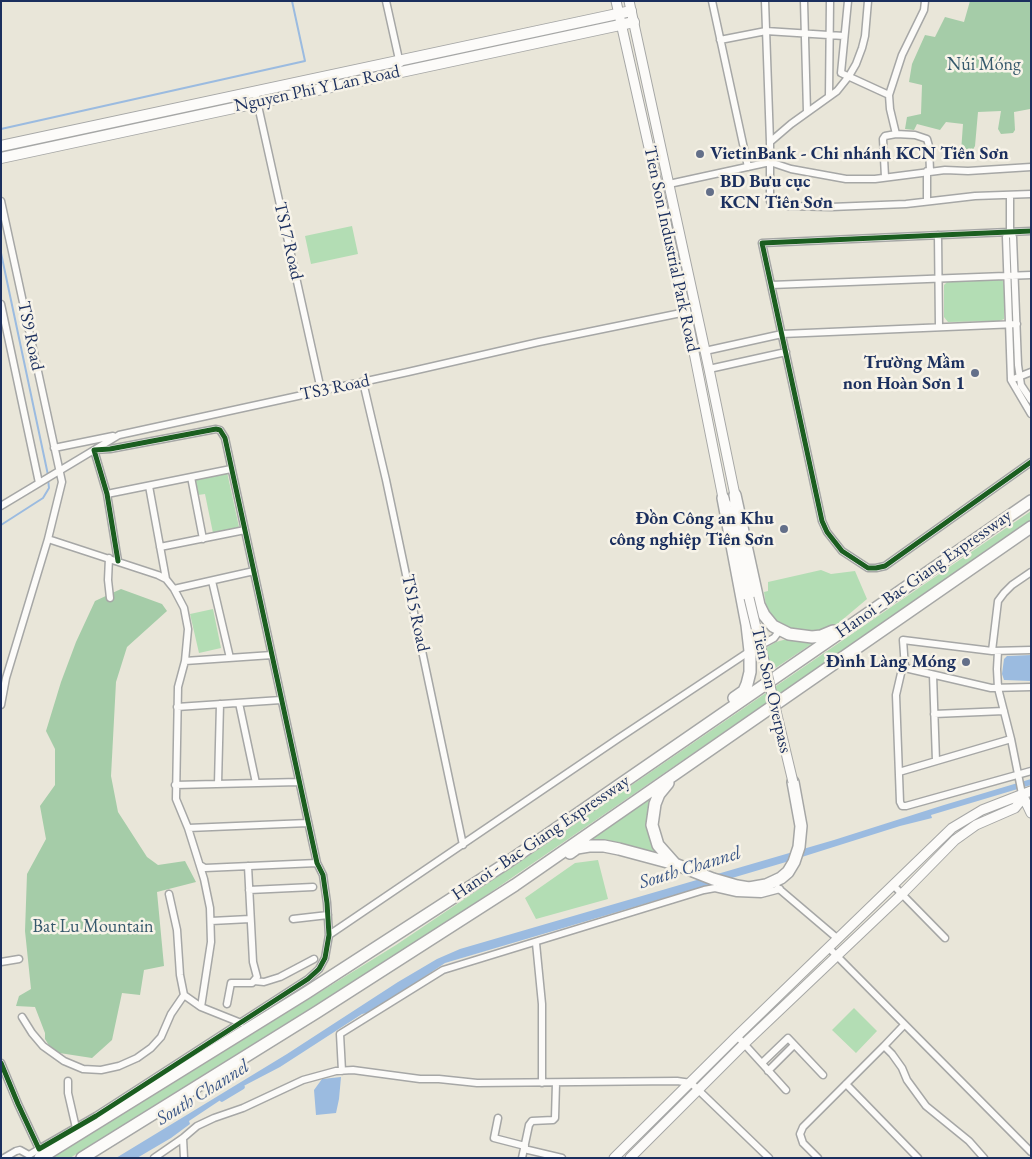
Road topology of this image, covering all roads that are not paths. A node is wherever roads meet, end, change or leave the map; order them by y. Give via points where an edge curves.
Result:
1 (386, 1) edge
2 (616, 1) edge
3 (712, 1) edge
4 (765, 1) edge
5 (804, 1) edge
6 (830, 1) edge
7 (848, 1) edge
8 (868, 1) edge
9 (924, 1) edge
10 (630, 6) edge
11 (619, 14) junction
12 (634, 22) junction
13 (622, 25) junction
14 (766, 31) junction
15 (804, 33) junction
16 (830, 35) junction
17 (844, 36) junction
18 (720, 40) junction
19 (400, 66) junction
20 (849, 76) junction
21 (889, 95) junction
22 (829, 96) junction
23 (256, 97) junction
24 (807, 112) junction
25 (896, 134) junction
26 (770, 142) junction
27 (1, 146) edge
28 (1, 158) edge
29 (770, 162) junction
30 (1031, 166) edge
31 (748, 167) junction
32 (928, 171) junction
33 (885, 178) junction
34 (669, 184) junction
35 (1031, 194) edge
36 (1010, 195) junction
37 (927, 200) junction
38 (1, 201) edge
39 (1031, 231) edge
40 (1010, 232) junction
41 (938, 235) junction
42 (1031, 275) edge
43 (1011, 276) junction
44 (938, 278) junction
45 (771, 285) junction
46 (1, 304) edge
47 (696, 310) junction
48 (686, 312) junction
49 (1009, 324) junction
50 (1017, 324) junction
51 (939, 327) junction
52 (782, 334) junction
53 (705, 351) junction
54 (786, 352) junction
55 (709, 369) junction
56 (1031, 372) edge
57 (1020, 377) junction
58 (1011, 380) junction
59 (363, 382) junction
60 (321, 390) junction
61 (1031, 400) edge
62 (1031, 414) edge
63 (119, 435) junction
64 (54, 448) junction
65 (94, 450) junction
66 (1031, 462) edge
67 (231, 468) junction
68 (56, 473) junction
69 (191, 477) junction
70 (39, 483) junction
71 (149, 486) junction
72 (107, 494) junction
73 (729, 497) junction
74 (1031, 500) edge
75 (1, 506) edge
76 (1031, 527) edge
77 (245, 530) junction
78 (48, 539) junction
79 (203, 539) junction
80 (964, 546) junction
81 (160, 547) junction
82 (109, 558) junction
83 (118, 560) junction
84 (254, 571) junction
85 (1031, 572) edge
86 (166, 579) junction
87 (212, 581) junction
88 (174, 589) junction
89 (110, 598) dead end
90 (780, 630) junction
91 (1031, 650) edge
92 (750, 651) junction
93 (995, 651) junction
94 (272, 655) junction
95 (230, 658) junction
96 (185, 661) junction
97 (905, 668) junction
98 (933, 675) junction
99 (769, 681) junction
100 (1031, 686) edge
101 (998, 688) junction
102 (789, 694) junction
103 (281, 700) junction
104 (239, 703) junction
105 (220, 704) junction
106 (1, 705) edge
107 (177, 707) junction
108 (1004, 711) junction
109 (934, 714) junction
110 (1011, 739) junction
111 (936, 761) junction
112 (1031, 771) edge
113 (899, 772) junction
114 (1019, 777) junction
115 (299, 782) junction
116 (793, 782) joint
117 (256, 783) junction
118 (218, 784) junction
119 (175, 785) junction
120 (1027, 793) edge
121 (1031, 813) edge
122 (308, 823) junction
123 (188, 828) junction
124 (463, 845) junction
125 (317, 863) junction
126 (675, 864) junction
127 (200, 865) junction
128 (248, 866) junction
129 (502, 866) junction
130 (893, 885) junction
131 (776, 886) junction
132 (313, 887) dead end
133 (249, 890) junction
134 (169, 894) dead end
135 (902, 894) junction
136 (328, 915) junction
137 (293, 918) dead end
138 (250, 920) junction
139 (211, 921) junction
140 (329, 935) junction
141 (945, 938) dead end
142 (838, 939) junction
143 (536, 942) junction
144 (829, 948) junction
145 (413, 951) junction
146 (837, 956) junction
147 (19, 959) dead end
148 (314, 959) dead end
149 (1, 962) edge
150 (254, 981) junction
151 (184, 995) junction
152 (227, 1004) dead end
153 (201, 1007) junction
154 (22, 1017) dead end
155 (241, 1023) junction
156 (904, 1025) junction
157 (737, 1036) junction
158 (744, 1044) junction
159 (794, 1045) junction
160 (884, 1046) junction
161 (1, 1063) edge
162 (762, 1064) junction
163 (342, 1071) junction
164 (768, 1071) junction
165 (823, 1074) dead end
166 (68, 1081) dead end
167 (542, 1083) junction
168 (556, 1083) junction
169 (691, 1083) junction
170 (846, 1084) junction
171 (699, 1090) junction
172 (786, 1090) dead end
173 (498, 1118) dead end
174 (76, 1128) junction
175 (183, 1138) junction
176 (525, 1147) junction
177 (1031, 1152) edge
178 (40, 1153) edge
179 (4, 1158) edge
180 (82, 1158) edge
181 (154, 1158) edge
182 (184, 1158) edge
183 (522, 1158) edge
184 (562, 1158) edge
185 (614, 1158) edge
186 (630, 1158) edge
187 (770, 1158) edge
188 (818, 1158) edge
189 (918, 1158) edge
190 (984, 1158) edge

1 - 19 street
2 - 11 main road, Tien Son Industrial Park Road
3 - 18 street
4 - 14 street
5 - 15 street
6 - 16 street
7 - 17 street
8 - 20 street via 862,48
9 - 21 street via 924,10 902,55
10 - 11 main road, Nguyen Phi Y Lan Road
10 - 12 main road, Tien Son Industrial Park Road
11 - 13 main road, Tien Son Industrial Park Road
11 - 19 main road, Nguyen Phi Y Lan Road
12 - 13 main road, Nguyen Phi Y Lan Road
12 - 34 main road, Tien Son Industrial Park Road
13 - 19 main road, Nguyen Phi Y Lan Road
13 - 48 main road, Tien Son Industrial Park Road
14 - 15 street
14 - 18 street
14 - 26 street
15 - 16 street
15 - 24 street
16 - 17 street
16 - 22 street
17 - 20 street via 841,73
18 - 31 street
19 - 23 main road, Nguyen Phi Y Lan Road
20 - 21 street
20 - 22 street
21 - 25 street
22 - 24 street
23 - 27 main road, Nguyen Phi Y Lan Road
23 - 28 main road, Nguyen Phi Y Lan Road
23 - 60 street, TS17 Road
24 - 26 street
25 - 32 street via 928,139
25 - 33 street via 883,139
26 - 29 street
29 - 31 street
29 - 33 street via 846,179
29 - 37 street via 770,201 788,206 868,206
30 - 32 street
31 - 34 street
32 - 33 street
32 - 37 street
34 - 47 main road, Tien Son Industrial Park Road
35 - 36 street
36 - 37 street
36 - 40 street
38 - 64 street, TS9 Road
39 - 40 street
40 - 41 street
40 - 43 street via 1013,237
41 - 44 street
41 - 45 street via 762,244
42 - 43 street
43 - 44 street
43 - 49 street
43 - 50 street
44 - 45 street
44 - 51 street
45 - 52 street
46 - 70 street
47 - 48 main road
47 - 53 main road, Tien Son Industrial Park Road
48 - 59 street, TS3 Road
48 - 73 main road, Tien Son Industrial Park Road
49 - 50 street
49 - 51 street
49 - 58 street
50 - 57 street
51 - 52 street
52 - 53 street
52 - 54 street
53 - 55 main road, Tien Son Industrial Park Road
54 - 55 street
54 - 66 street via 822,521 842,551 868,568 885,566
55 - 73 main road, Tien Son Industrial Park Road
56 - 57 street
57 - 58 street
57 - 61 street via 1021,385
58 - 62 street
59 - 60 street, TS3 Road
59 - 124 street, TS15 Road
60 - 63 street, TS3 Road
63 - 64 street
63 - 65 street, TS3 Road
64 - 68 street, TS9 Road
65 - 67 street via 216,429 226,438
65 - 68 street, TS3 Road
65 - 72 street
67 - 69 street
67 - 77 street
68 - 70 street, TS3 Road
68 - 78 street, TS9 Road via 62,482
69 - 71 street
69 - 79 street
70 - 75 street, TS3 Road
71 - 72 street
71 - 81 street
72 - 83 street
73 - 90 highway via 759,605 773,626
73 - 92 highway
73 - 99 main road, Tien Son Overpass, bridge
74 - 80 highway, Hanoi - Bac Giang Expressway
76 - 102 highway, Hanoi - Bac Giang Expressway
77 - 79 street
77 - 84 street
78 - 82 street
78 - 106 street, TS9 Road via 6,678
79 - 81 street
80 - 90 highway via 932,562 832,632 812,637
80 - 99 highway, Hanoi - Bac Giang Expressway
81 - 86 street
82 - 83 street
82 - 89 street
83 - 86 street
84 - 87 street
84 - 94 street
85 - 93 street via 1012,585 998,601
86 - 88 street
87 - 88 street
87 - 95 street
88 - 96 street via 188,621
90 - 92 street via 774,638
91 - 93 street
92 - 124 street
92 - 129 highway via 750,672 744,690 728,704 540,835
93 - 97 street via 903,640
93 - 101 street
94 - 95 street
94 - 103 street
95 - 96 street
96 - 107 street
97 - 98 street
97 - 113 street via 902,669 896,696
98 - 101 street
98 - 109 street
99 - 116 main road, Tien Son Overpass, bridge
99 - 129 highway, Hanoi - Bac Giang Expressway
100 - 101 street
101 - 108 street
102 - 126 highway via 659,794 652,815 654,837
102 - 145 highway, Hanoi - Bac Giang Expressway
103 - 104 street
103 - 115 street
104 - 105 street
104 - 117 street
105 - 107 street
105 - 118 street
107 - 119 street
108 - 109 street
108 - 110 street
109 - 111 street
110 - 111 street
110 - 114 street
111 - 113 street
112 - 114 street
113 - 114 street via 902,806
114 - 120 street
115 - 117 street
115 - 122 street
116 - 131 highway via 800,820 800,842 794,862
117 - 118 street
118 - 119 street
119 - 123 street via 176,798
120 - 121 main road
120 - 130 main road via 960,822
120 - 135 main road via 1015,808 955,840
122 - 123 street
122 - 125 street
123 - 127 street
124 - 140 street
125 - 128 street
125 - 136 street via 323,875
126 - 131 highway via 713,879 749,888
126 - 145 highway via 619,848 577,848 477,915
127 - 128 street via 205,868
127 - 139 street
128 - 133 street
129 - 178 highway, Hanoi - Bac Giang Expressway via 306,993
130 - 135 street
130 - 142 main road
131 - 142 street
131 - 143 street via 761,894 715,888 704,890
132 - 133 street
133 - 138 street
134 - 151 street via 177,930
135 - 141 street
135 - 146 main road
136 - 137 street
136 - 140 street
138 - 139 street
138 - 150 street
139 - 153 street
140 - 155 street via 325,958 319,969
142 - 144 main road
143 - 163 street via 443,970 340,1034
143 - 167 street via 542,992
144 - 146 street
144 - 157 main road
145 - 180 highway, Hanoi - Bac Giang Expressway
146 - 156 street
146 - 158 main road
147 - 149 street
148 - 150 street via 280,977 264,982
150 - 152 street via 231,983
151 - 153 street
151 - 154 street via 161,1037 151,1048 119,1066 101,1070 84,1069 64,1061 43,1046
153 - 155 street
155 - 174 street
156 - 160 street
156 - 177 street
157 - 158 street
157 - 169 main road
158 - 162 street
158 - 171 main road
159 - 162 street via 788,1038
159 - 164 street
159 - 165 street
160 - 170 street
160 - 190 street via 926,1106 969,1141
161 - 178 street
162 - 164 street
163 - 167 street via 477,1084
163 - 175 street via 303,1080 197,1126
164 - 172 street
166 - 174 street
167 - 168 street
168 - 169 street
168 - 176 street via 555,1118 532,1121
169 - 171 street
169 - 185 main road
170 - 188 street via 803,1127 800,1134
170 - 189 street
171 - 186 main road
171 - 187 street
173 - 176 street via 494,1138
174 - 178 street
175 - 181 street
175 - 182 street
176 - 183 street
176 - 184 street
178 - 179 street via 29,1155 16,1150

